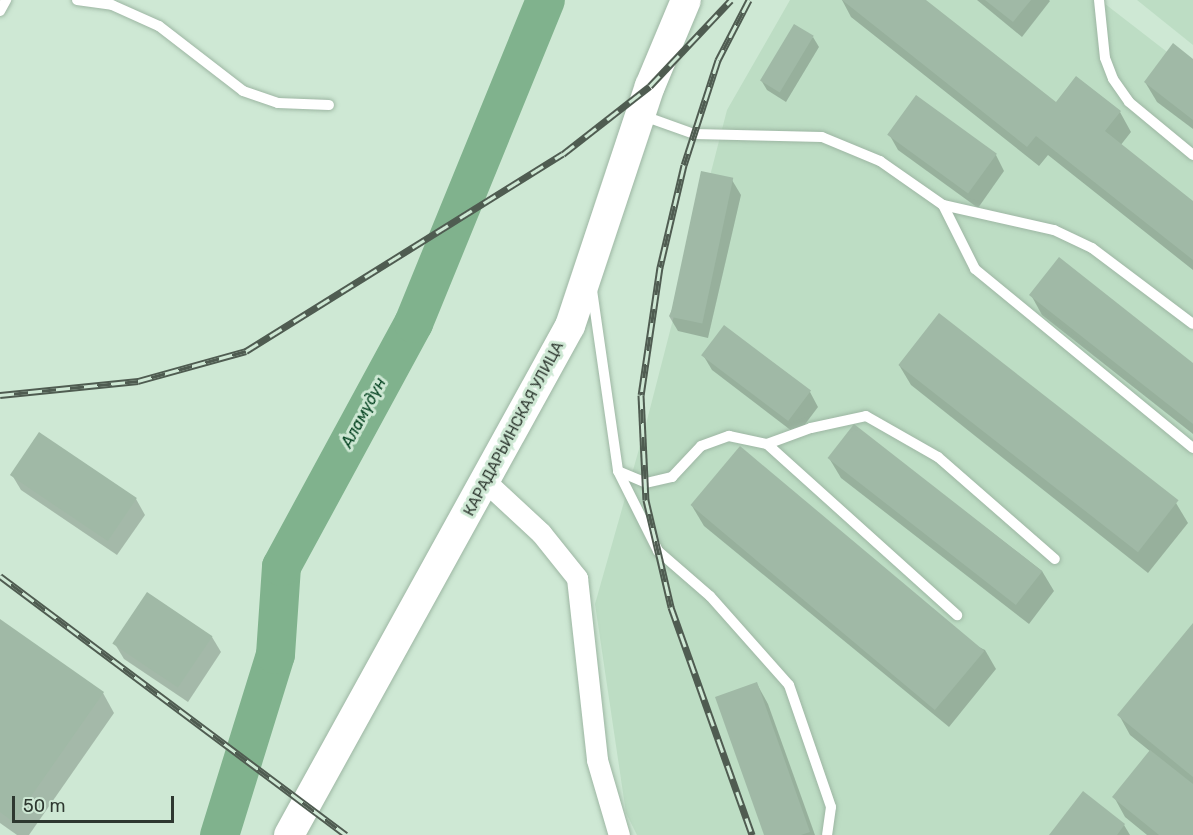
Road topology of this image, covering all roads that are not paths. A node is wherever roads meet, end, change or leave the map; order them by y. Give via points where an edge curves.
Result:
1 (6, 0) edge
2 (77, 0) edge
3 (686, 0) edge
4 (1099, 0) edge
5 (0, 11) edge
6 (329, 105) dead end
7 (641, 115) junction
8 (1193, 154) edge
9 (943, 205) junction
10 (589, 270) junction
11 (1193, 324) edge
12 (767, 444) junction
13 (1193, 448) edge
14 (618, 471) junction
15 (486, 482) junction
16 (1054, 560) dead end
17 (957, 615) dead end
18 (289, 835) edge
19 (619, 835) edge
20 (827, 835) edge

1 - 5 lane
2 - 6 lane via 112,4 159,26 243,91 278,104
3 - 7 street, КАРАДАРЬИНСКАЯ УЛИЦА
4 - 8 lane via 1105,58 1113,79 1129,102
7 - 9 lane via 694,134 822,137 880,161
7 - 10 street, КАРАДАРЬИНСКАЯ УЛИЦА
9 - 11 lane via 1054,230 1092,248
9 - 13 lane via 975,269
10 - 14 lane
10 - 15 street, КАРАДАРЬИНСКАЯ УЛИЦА via 570,326
12 - 14 lane via 729,436 701,446 672,477 646,483
12 - 16 lane via 811,428 866,416 938,458
12 - 17 lane
14 - 20 lane via 658,551 710,596 789,685 831,807
15 - 18 street, КАРАДАРЬИНСКАЯ УЛИЦА
15 - 19 street via 541,532 577,578 597,760

